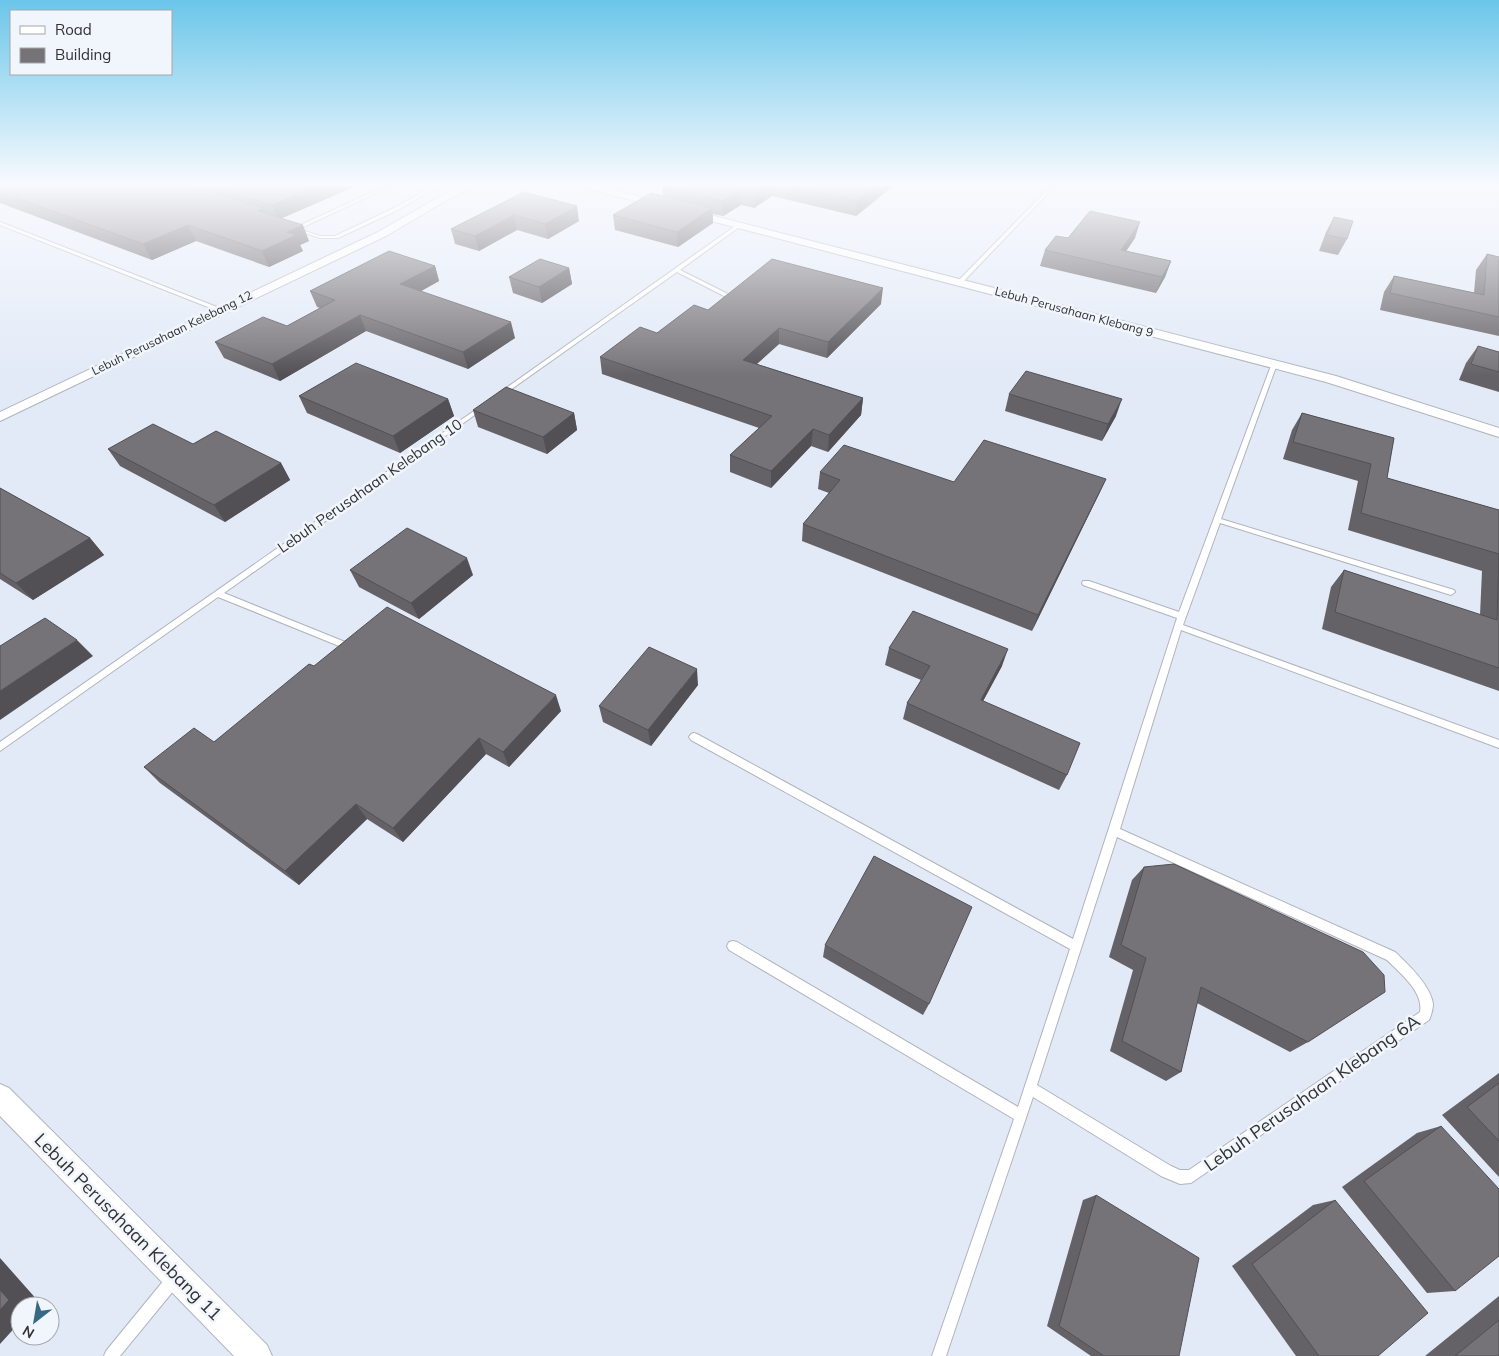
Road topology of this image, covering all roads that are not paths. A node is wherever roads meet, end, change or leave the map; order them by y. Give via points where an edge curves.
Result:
1 (66, 249) edge
2 (349, 249) edge
3 (706, 249) edge
4 (834, 249) edge
5 (992, 249) edge
6 (677, 270) junction
7 (960, 282) junction
8 (730, 297) edge
9 (220, 310) junction
10 (1274, 364) junction
11 (0, 417) edge
12 (1499, 433) edge
13 (1217, 520) junction
14 (1086, 582) dead end
15 (1451, 592) dead end
16 (218, 594) junction
17 (1182, 616) junction
18 (1178, 626) junction
19 (352, 648) edge
20 (694, 737) dead end
21 (1499, 744) edge
22 (0, 747) edge
23 (1114, 831) junction
24 (733, 946) dead end
25 (1075, 946) junction
26 (1030, 1088) junction
27 (0, 1097) edge
28 (1021, 1116) junction
29 (176, 1277) junction
30 (111, 1356) edge
31 (256, 1356) edge
32 (939, 1356) edge

1 - 9 lane
2 - 9 street, Lebuh Perusahaan Kelebang 12
3 - 6 lane, Lebuh Perusahaan Kelebang 10
4 - 7 street, Lebuh Perusahaan Klebang 9
5 - 7 lane
6 - 8 lane
6 - 16 lane, Lebuh Perusahaan Kelebang 10
7 - 10 street, Lebuh Perusahaan Klebang 9
9 - 11 street, Lebuh Perusahaan Kelebang 12
10 - 12 street, Lebuh Perusahaan Klebang 9 via 1332,379
10 - 13 lane
13 - 15 lane
13 - 17 lane
14 - 17 lane
16 - 19 lane
16 - 22 lane, Lebuh Perusahaan Kelebang 10
17 - 18 lane
18 - 21 lane
18 - 23 lane
20 - 25 lane
23 - 25 lane
23 - 26 lane, Lebuh Perusahaan Klebang 6A via 1391,956 1423,993 1427,1004 1426,1016 1191,1176 1180,1177 1166,1171
24 - 28 lane
25 - 26 lane
26 - 28 lane
27 - 29 street, Lebuh Perusahaan Klebang 11
28 - 32 lane
29 - 30 lane
29 - 31 street, Lebuh Perusahaan Klebang 11

